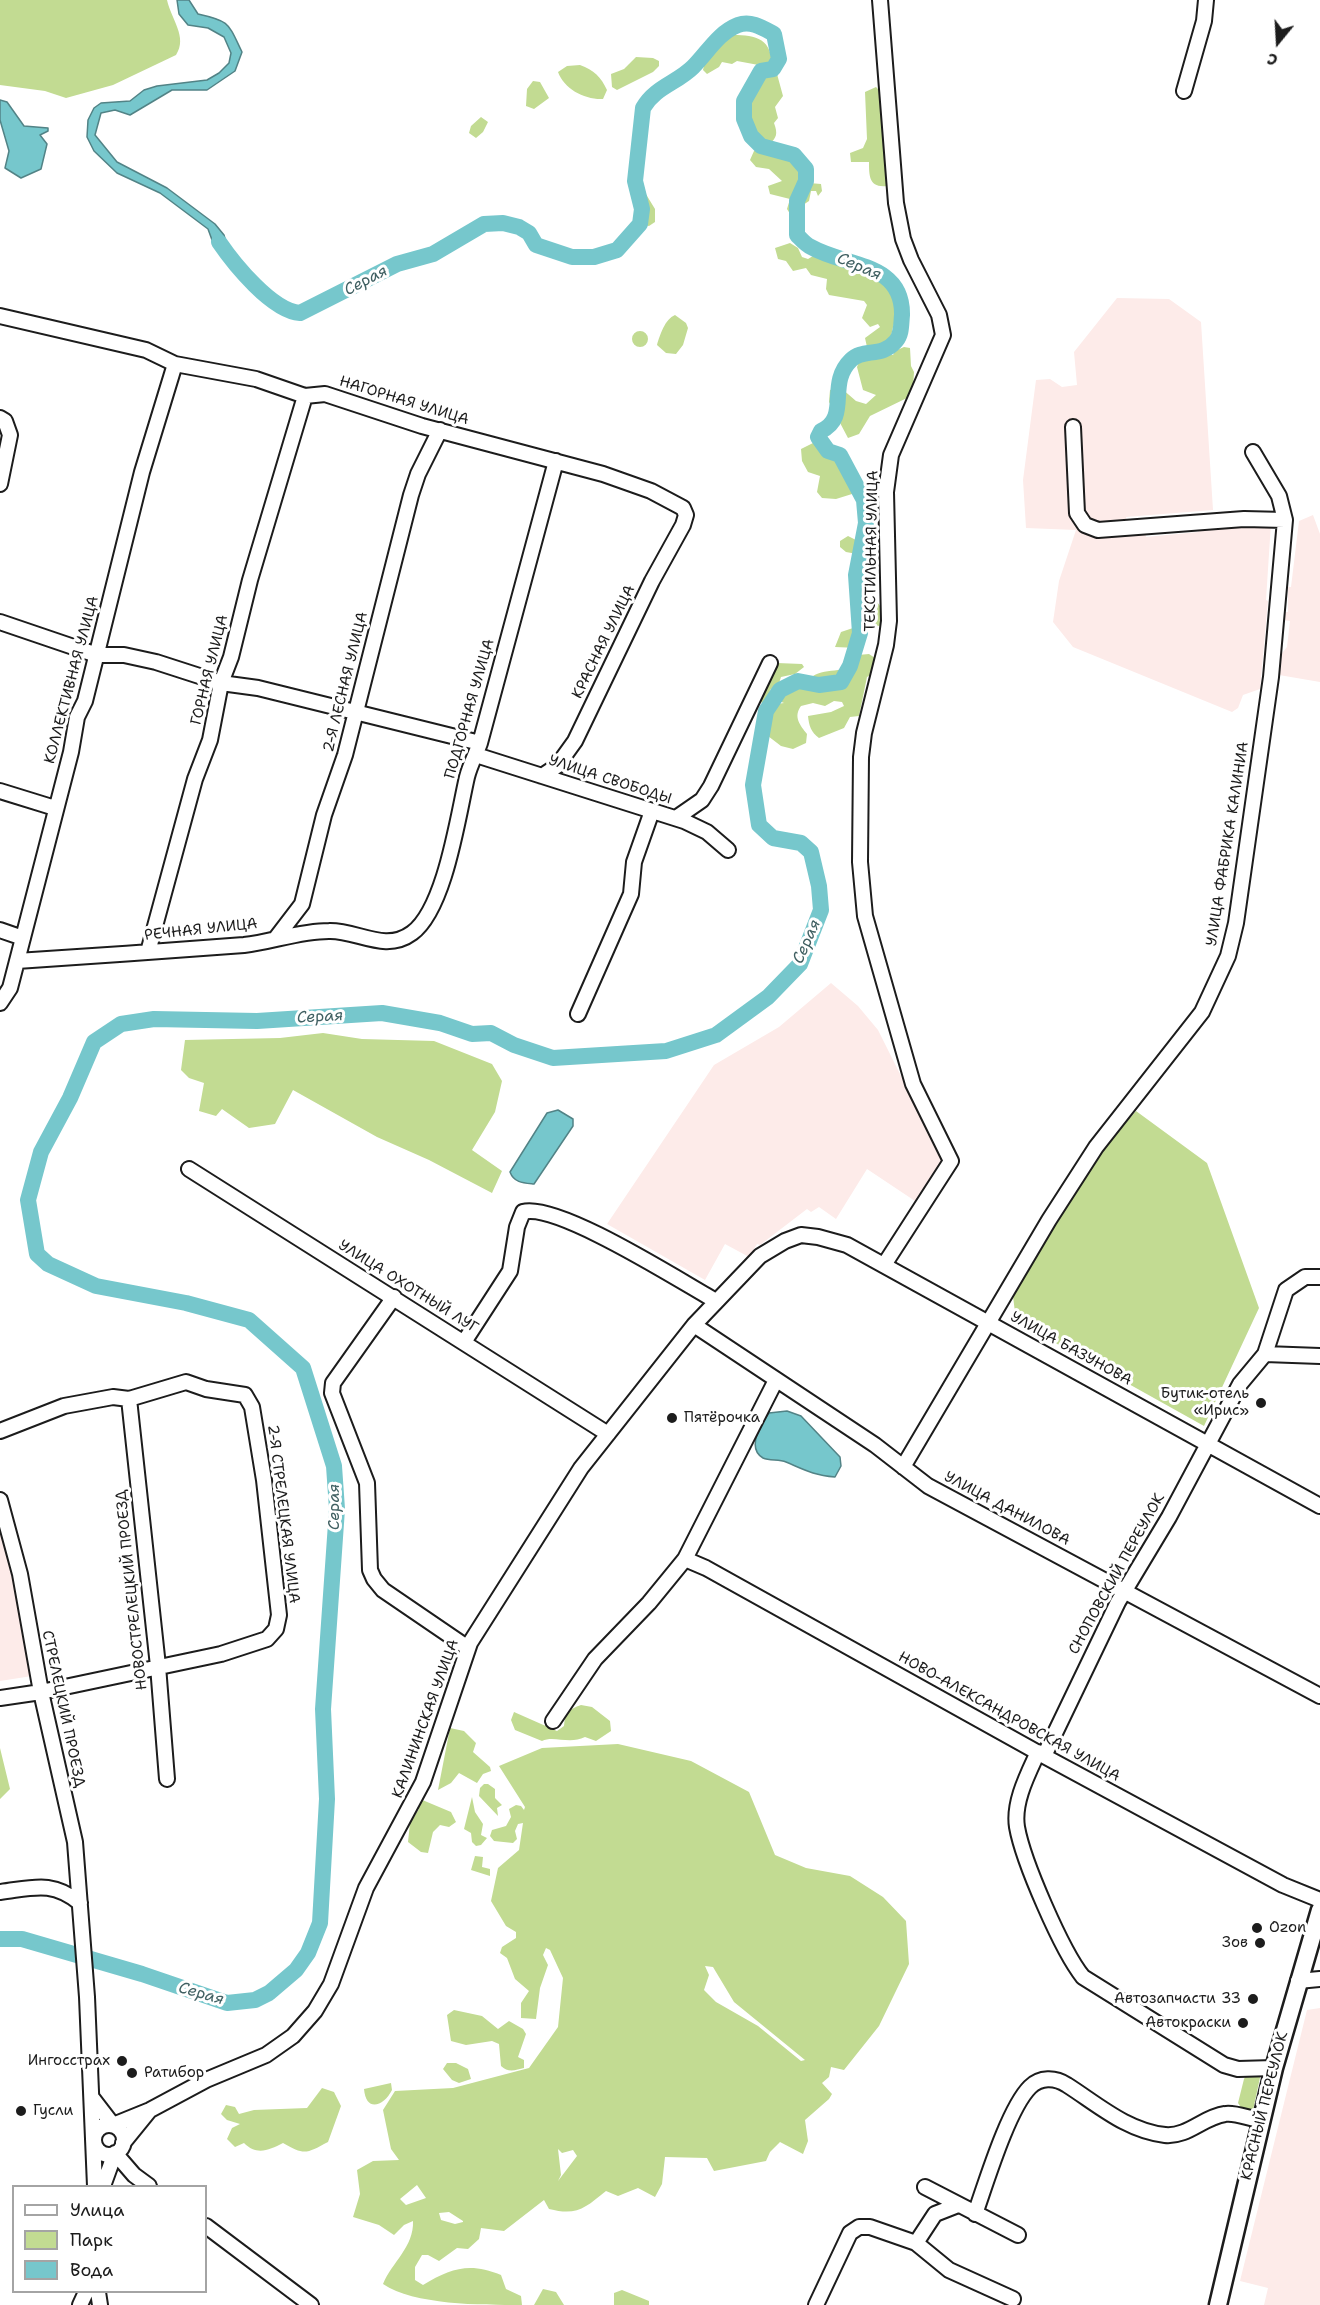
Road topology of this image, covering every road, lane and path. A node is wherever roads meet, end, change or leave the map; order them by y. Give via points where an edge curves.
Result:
1 (880, 0) edge
2 (1206, 0) edge
3 (1184, 91) dead end
4 (0, 316) edge
5 (175, 364) junction
6 (305, 396) junction
7 (0, 418) edge
8 (1073, 427) dead end
9 (441, 430) junction
10 (1253, 452) dead end
11 (556, 461) junction
12 (0, 484) edge
13 (686, 515) joint
14 (1285, 520) junction
15 (0, 621) edge
16 (97, 655) junction
17 (770, 663) dead end
18 (221, 683) junction
19 (355, 711) junction
20 (478, 749) junction
21 (542, 776) junction
22 (0, 791) edge
23 (55, 808) junction
24 (652, 811) junction
25 (676, 818) junction
26 (728, 850) dead end
27 (0, 930) edge
28 (23, 938) junction
29 (276, 938) junction
30 (387, 942) joint
31 (148, 952) junction
32 (17, 961) junction
33 (0, 1003) edge
34 (578, 1014) dead end
35 (189, 1169) dead end
36 (801, 1235) joint
37 (884, 1265) junction
38 (1320, 1277) edge
39 (394, 1297) junction
40 (716, 1301) junction
41 (988, 1322) junction
42 (694, 1325) junction
43 (464, 1342) junction
44 (1265, 1354) junction
45 (1320, 1356) edge
46 (776, 1380) junction
47 (129, 1399) junction
48 (0, 1431) edge
49 (608, 1434) junction
50 (1207, 1443) junction
51 (903, 1467) junction
52 (0, 1500) edge
53 (1320, 1506) edge
54 (685, 1559) junction
55 (1126, 1590) junction
56 (468, 1648) junction
57 (158, 1666) junction
58 (41, 1692) junction
59 (1320, 1696) edge
60 (0, 1698) edge
61 (553, 1721) dead end
62 (1041, 1754) junction
63 (167, 1779) dead end
64 (0, 1892) edge
65 (1320, 1900) edge
66 (80, 1903) junction
67 (1320, 1910) edge
68 (1320, 1979) edge
69 (1298, 1981) junction
70 (1274, 2068) junction
71 (93, 2099) junction
72 (150, 2110) junction
73 (1261, 2120) junction
74 (113, 2126) junction
75 (93, 2139) junction
76 (119, 2148) junction
77 (95, 2185) edge
78 (104, 2185) edge
79 (147, 2185) edge
80 (925, 2187) dead end
81 (958, 2205) junction
82 (975, 2214) junction
83 (207, 2227) edge
84 (1018, 2235) dead end
85 (916, 2243) junction
86 (1013, 2299) dead end
87 (311, 2305) edge
88 (816, 2305) edge
89 (1218, 2305) edge

1 - 37 street, ТЕКСТИЛЬНАЯ УЛИЦА via 896,204 903,239 939,315 943,335 891,455 886,492 889,621 862,749 860,862 865,916 913,1084 951,1161
2 - 3 street
4 - 5 street, НАГОРНАЯ УЛИЦА via 146,350
5 - 6 street, НАГОРНАЯ УЛИЦА via 256,379
5 - 16 street, КОЛЛЕКТИВНАЯ УЛИЦА via 142,472
6 - 9 street, НАГОРНАЯ УЛИЦА via 325,394
6 - 18 street, ГОРНАЯ УЛИЦА
7 - 12 street via 10,435
8 - 14 street via 1077,513 1085,525 1098,530 1244,519
9 - 11 street, НАГОРНАЯ УЛИЦА
9 - 19 street, 2-Я ЛЕСНАЯ УЛИЦА via 415,484
10 - 14 street, УЛИЦА ФАБРИКА КАЛИНИА via 1279,496
11 - 13 street, НАГОРНАЯ УЛИЦА via 651,491 675,502
11 - 20 street, ПОДГОРНАЯ УЛИЦА
13 - 21 street, КРАСНАЯ УЛИЦА via 575,741 556,766
14 - 41 street, УЛИЦА ФАБРИКА КАЛИНИА via 1271,677 1228,956 1202,1011 1096,1147
15 - 16 street, УЛИЦА СВОБОДЫ
16 - 18 street, УЛИЦА СВОБОДЫ via 124,655 156,662
16 - 23 street, КОЛЛЕКТИВНАЯ УЛИЦА
17 - 25 street via 711,786 702,800
18 - 19 street, УЛИЦА СВОБОДЫ
18 - 31 street, ГОРНАЯ УЛИЦА via 210,740 195,779
19 - 20 street, УЛИЦА СВОБОДЫ
19 - 29 street, 2-Я ЛЕСНАЯ УЛИЦА via 302,904
20 - 21 street, УЛИЦА СВОБОДЫ
20 - 30 street, ПОДГОРНАЯ УЛИЦА via 438,893 426,918 411,934
21 - 24 street, УЛИЦА СВОБОДЫ
22 - 23 street
23 - 28 street, КОЛЛЕКТИВНАЯ УЛИЦА
24 - 25 street, УЛИЦА СВОБОДЫ
24 - 34 street via 634,862 631,894
25 - 26 street, УЛИЦА СВОБОДЫ via 707,832
27 - 28 street
28 - 32 street, КОЛЛЕКТИВНАЯ УЛИЦА
29 - 30 street, РЕЧНАЯ УЛИЦА via 331,930
29 - 31 street, РЕЧНАЯ УЛИЦА
31 - 32 street, РЕЧНАЯ УЛИЦА
32 - 33 street, КОЛЛЕКТИВНАЯ УЛИЦА
35 - 39 street, УЛИЦА ОХОТНЫЙ ЛУГ
36 - 37 street, УЛИЦА БАЗУНОВА via 847,1245
36 - 40 street, КАЛИНИНСКАЯ УЛИЦА via 760,1256
37 - 41 street, УЛИЦА БАЗУНОВА
38 - 44 street via 1305,1277 1286,1290
39 - 43 street, УЛИЦА ОХОТНЫЙ ЛУГ
39 - 56 street via 333,1383 336,1405 367,1483 370,1570 383,1590
40 - 42 street, КАЛИНИНСКАЯ УЛИЦА
40 - 43 street via 589,1229 565,1218 530,1210 523,1212 517,1227 510,1271
41 - 50 street, УЛИЦА БАЗУНОВА
41 - 51 street, УЛИЦА ФАБРИКА КАЛИНИА
42 - 46 street, УЛИЦА ДАНИЛОВА
42 - 49 street, КАЛИНИНСКАЯ УЛИЦА
43 - 49 street, УЛИЦА ОХОТНЫЙ ЛУГ
44 - 45 street
44 - 50 street, СНОПОВСКИЙ ПЕРЕУЛОК via 1240,1384
46 - 51 street, УЛИЦА ДАНИЛОВА
46 - 54 street
47 - 48 street via 113,1397 64,1406
47 - 57 street, НОВОСТРЕЛЕЦКИЙ ПРОЕЗД
47 - 57 street, 2-Я СТРЕЛЕЦКАЯ УЛИЦА via 186,1382 245,1395 252,1407 264,1480 279,1615 276,1629 267,1639 221,1654
49 - 56 street, КАЛИНИНСКАЯ УЛИЦА via 581,1468
50 - 53 street, УЛИЦА БАЗУНОВА
50 - 55 street, СНОПОВСКИЙ ПЕРЕУЛОК
51 - 55 street, УЛИЦА ДАНИЛОВА via 928,1486
52 - 58 street, СТРЕЛЕЦКИЙ ПРОЕЗД via 20,1574
54 - 61 street via 595,1659
54 - 62 street, НОВО-АЛЕКСАНДРОВСКАЯ УЛИЦА
55 - 59 street, УЛИЦА ДАНИЛОВА
55 - 62 street, СНОПОВСКИЙ ПЕРЕУЛОК
56 - 72 street, КАЛИНИНСКАЯ УЛИЦА via 423,1782 366,1888 331,1984 315,2011 293,2036 266,2055 206,2080
57 - 58 street, 2-Я СТРЕЛЕЦКАЯ УЛИЦА
57 - 63 street, НОВОСТРЕЛЕЦКИЙ ПРОЕЗД
58 - 60 street, 2-Я СТРЕЛЕЦКАЯ УЛИЦА
58 - 66 street, СТРЕЛЕЦКИЙ ПРОЕЗД via 75,1842
62 - 65 street, НОВО-АЛЕКСАНДРОВСКАЯ УЛИЦА via 1283,1885
62 - 70 street, СНОПОВСКИЙ ПЕРЕУЛОК via 1024,1782 1017,1826 1035,1881 1072,1964 1083,1977 1224,2065 1238,2070
64 - 66 street via 49,1886
66 - 71 street, СТРЕЛЕЦКИЙ ПРОЕЗД
67 - 69 main road, КРАСНЫЙ ПЕРЕУЛОК
68 - 69 street
69 - 70 main road, КРАСНЫЙ ПЕРЕУЛОК
70 - 73 main road, КРАСНЫЙ ПЕРЕУЛОК
71 - 74 street
71 - 75 street, СТРЕЛЕЦКИЙ ПРОЕЗД
72 - 74 street, КАЛИНИНСКАЯ УЛИЦА
72 - 76 street
73 - 82 street via 1225,2114 1180,2134 1165,2135 1119,2119 1066,2084 1042,2080 1030,2086 1023,2097 1003,2137
73 - 89 main road, КРАСНЫЙ ПЕРЕУЛОК
74 - 75 street via 100,2128
74 - 76 street via 121,2132
75 - 76 street via 100,2152 108,2155
75 - 77 street, СТРЕЛЕЦКИЙ ПРОЕЗД
76 - 78 street
76 - 79 street via 134,2175
80 - 81 street
81 - 82 street
81 - 85 street via 935,2214
82 - 84 street
83 - 87 street
85 - 86 street via 949,2270
85 - 88 street via 859,2227 850,2233

